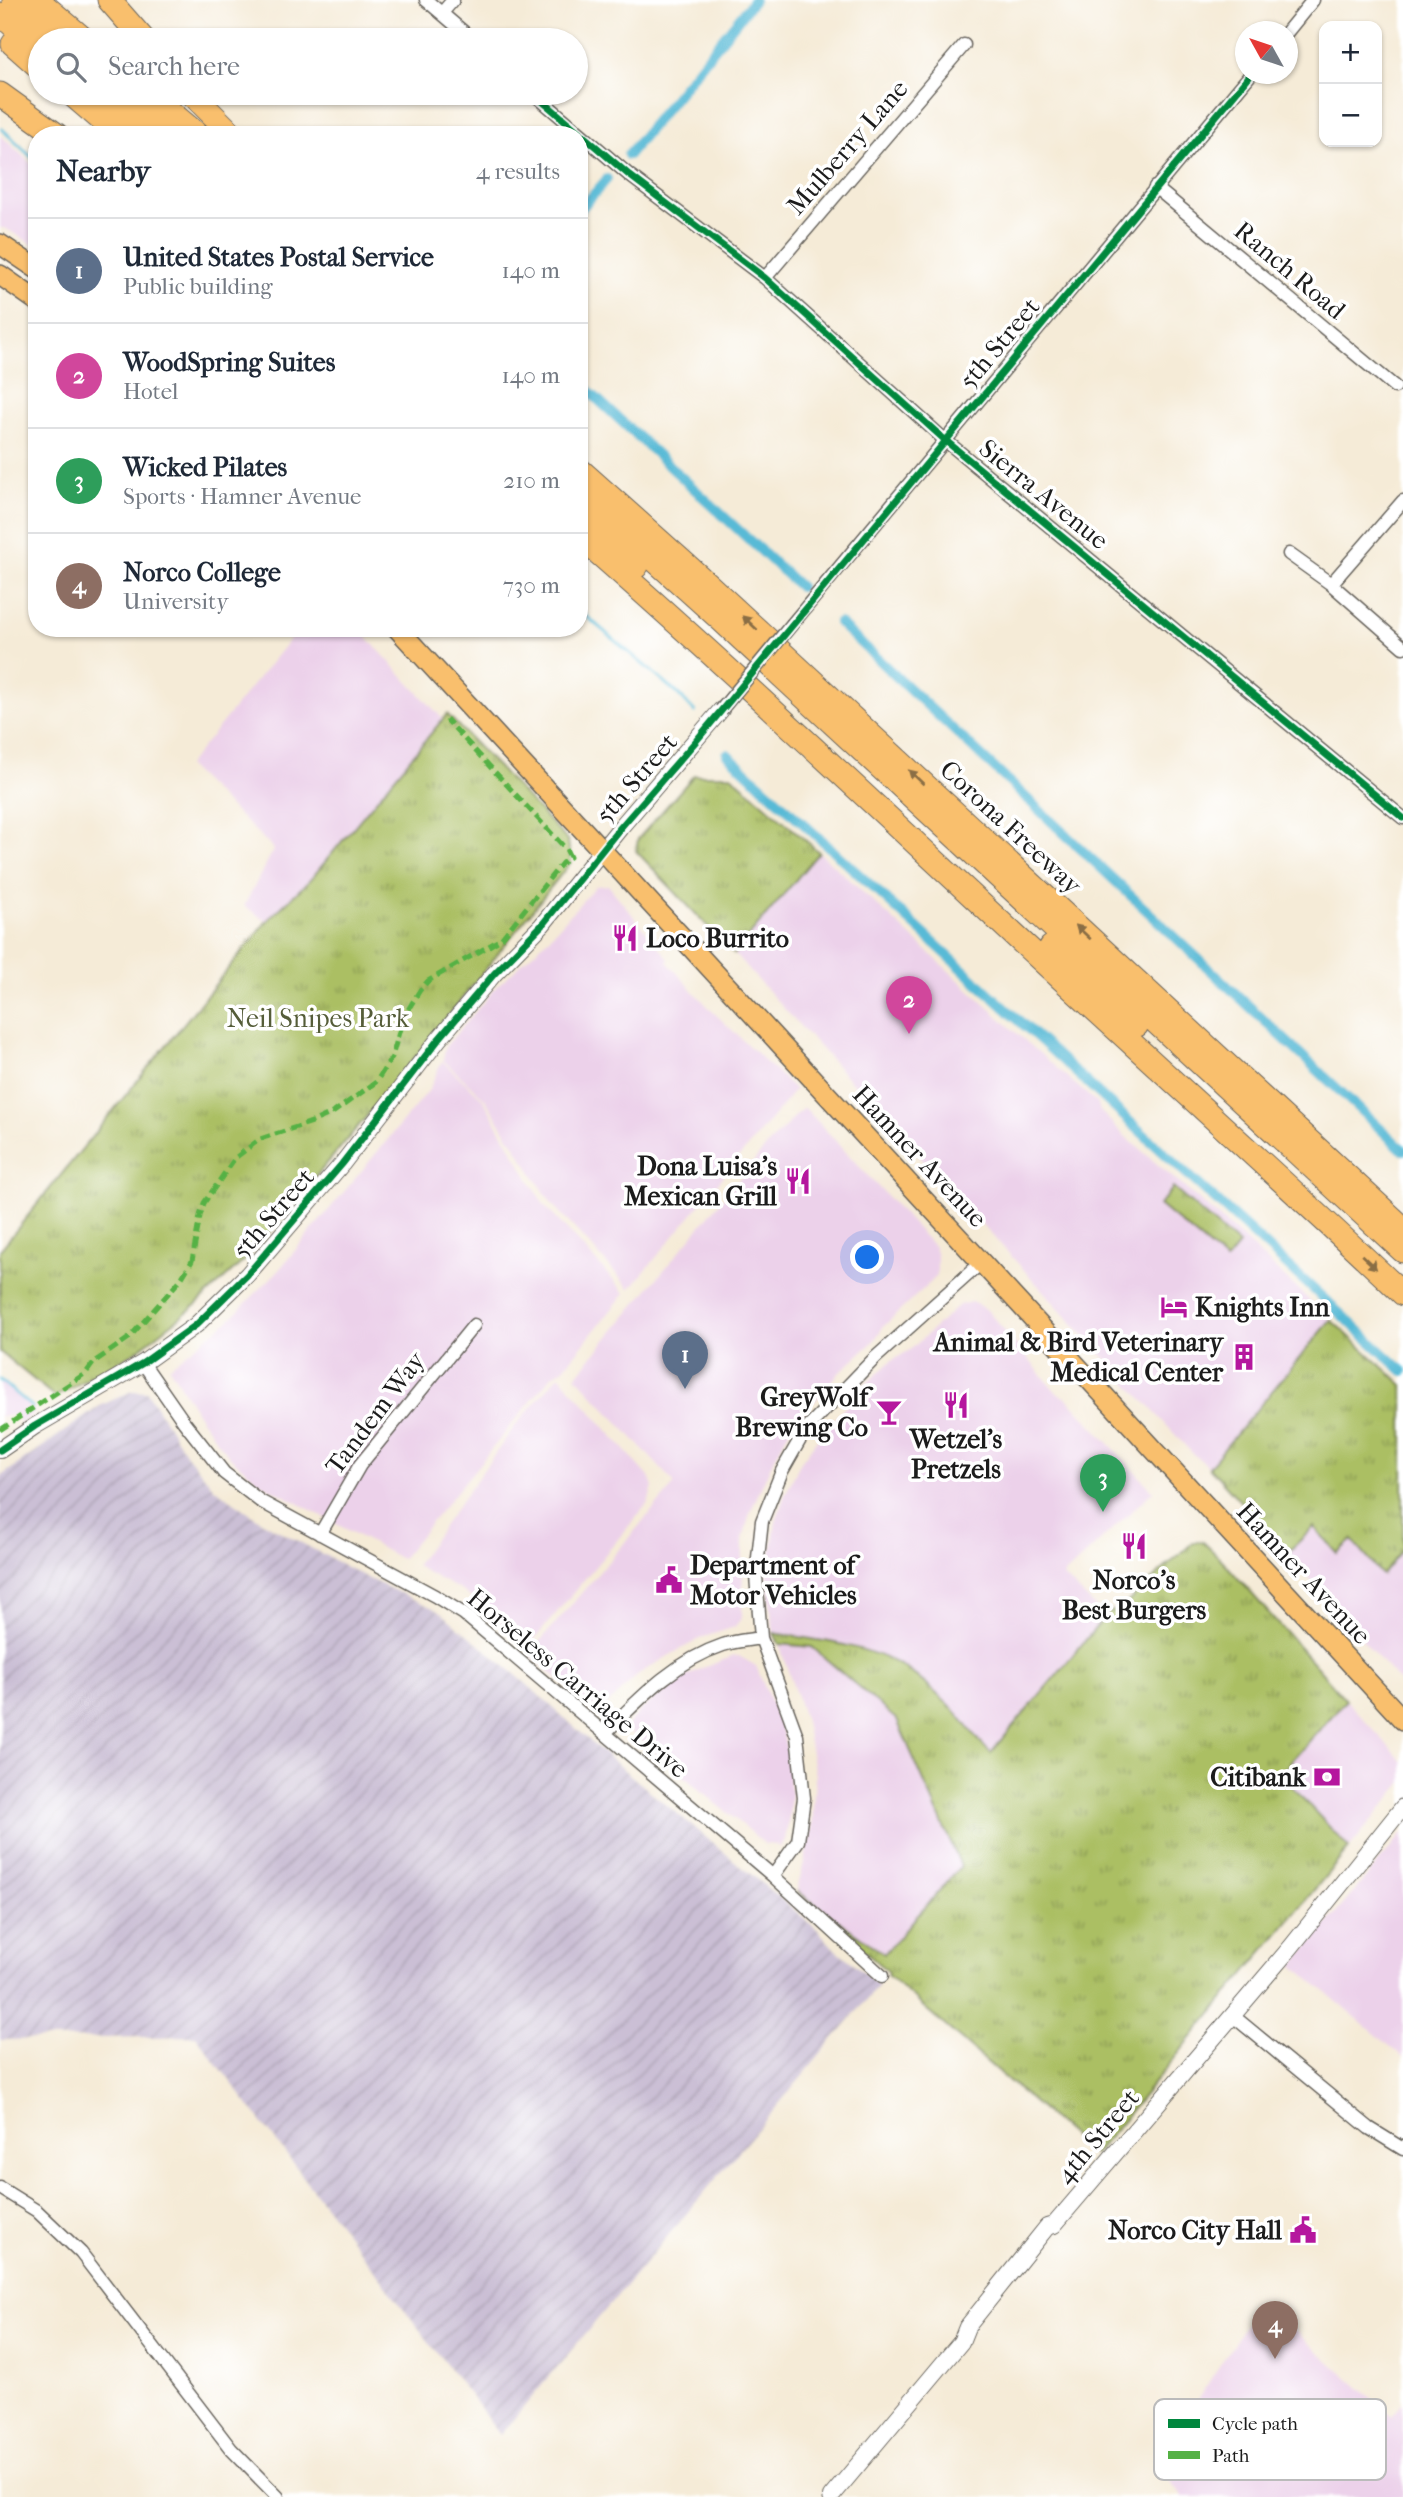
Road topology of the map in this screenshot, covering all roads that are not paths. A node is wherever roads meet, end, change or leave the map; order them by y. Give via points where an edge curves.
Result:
1 (14, 0) edge
2 (38, 0) edge
3 (110, 0) edge
4 (426, 0) edge
5 (453, 0) edge
6 (1313, 0) edge
7 (442, 13) junction
8 (0, 14) edge
9 (1296, 21) edge
10 (47, 28) edge
11 (71, 28) edge
12 (134, 28) edge
13 (459, 28) edge
14 (0, 33) edge
15 (28, 38) edge
16 (964, 45) dead end
17 (28, 58) edge
18 (1243, 84) edge
19 (0, 94) edge
20 (84, 105) edge
21 (105, 105) edge
22 (136, 105) edge
23 (162, 105) edge
24 (203, 105) edge
25 (547, 105) edge
26 (44, 126) edge
27 (108, 126) edge
28 (130, 126) edge
29 (161, 126) edge
30 (187, 126) edge
31 (224, 126) edge
32 (572, 126) edge
33 (588, 140) edge
34 (1155, 187) junction
35 (0, 244) edge
36 (28, 263) edge
37 (0, 275) edge
38 (765, 278) junction
39 (28, 295) edge
40 (1395, 387) dead end
41 (946, 441) junction
42 (588, 477) edge
43 (588, 500) edge
44 (1403, 501) edge
45 (588, 522) edge
46 (588, 544) edge
47 (1289, 554) dead end
48 (1331, 584) junction
49 (405, 637) edge
50 (1403, 647) edge
51 (721, 710) joint
52 (1403, 818) edge
53 (601, 851) junction
54 (1217, 1089) junction
55 (1310, 1142) junction
56 (1279, 1176) junction
57 (1403, 1228) edge
58 (1403, 1251) edge
59 (982, 1262) junction
60 (1403, 1270) edge
61 (1403, 1294) edge
62 (474, 1325) dead end
63 (143, 1363) junction
64 (0, 1450) edge
65 (320, 1534) junction
66 (761, 1639) junction
67 (1403, 1720) edge
68 (605, 1732) junction
69 (1403, 1807) edge
70 (773, 1876) junction
71 (882, 1976) dead end
72 (1232, 2015) junction
73 (1403, 2149) edge
74 (0, 2188) edge
75 (1050, 2226) junction
76 (961, 2342) junction
77 (278, 2497) edge
78 (831, 2497) edge

1 - 10 highway
2 - 11 highway
3 - 12 highway
4 - 7 street
5 - 7 street
6 - 9 street
7 - 13 street
8 - 15 highway
14 - 17 highway
16 - 38 street, Mulberry Lane
18 - 34 street, 5th Street
19 - 26 highway
20 - 27 highway
21 - 28 highway
22 - 29 highway
23 - 30 highway
24 - 31 highway
25 - 32 street, Sierra Avenue
33 - 38 street, Sierra Avenue
34 - 40 street, Ranch Road
34 - 41 street, 5th Street
35 - 36 main road
37 - 39 main road
38 - 41 street, Sierra Avenue
41 - 51 street, 5th Street, bridge
41 - 52 street, Sierra Avenue
55 -> 42 highway, Corona Freeway
43 - 54 highway
44 - 48 street
45 - 54 highway
46 - 56 highway
47 - 48 street
48 - 50 street
49 - 53 main road, Hamner Avenue
51 - 53 street, 5th Street
53 - 59 main road, Hamner Avenue
53 - 63 street, 5th Street via 542,925 454,1021 247,1276 196,1325
54 - 55 highway
54 - 56 highway
54 - 58 highway
54 - 60 highway
55 - 57 highway, Corona Freeway
56 -> 61 highway
59 - 66 street via 874,1358 806,1429 782,1471 762,1521 755,1576
59 - 67 main road, Hamner Avenue
62 - 65 street, Tandem Way via 360,1465
63 - 64 street, 5th Street
63 - 65 street, Horseless Carriage Drive via 224,1473 260,1501
65 - 68 street, Horseless Carriage Drive via 463,1613
66 - 68 street via 725,1644 685,1662
66 - 70 street via 797,1736 804,1798 798,1842
68 - 70 street, Horseless Carriage Drive
69 - 72 street, 4th Street
70 - 71 street, Horseless Carriage Drive
72 - 73 street via 1369,2128
72 - 75 street, 4th Street
74 - 77 street via 37,2211 81,2253 231,2449
75 - 76 street via 1038,2250
75 - 76 street via 1021,2246 981,2293
76 - 78 street

